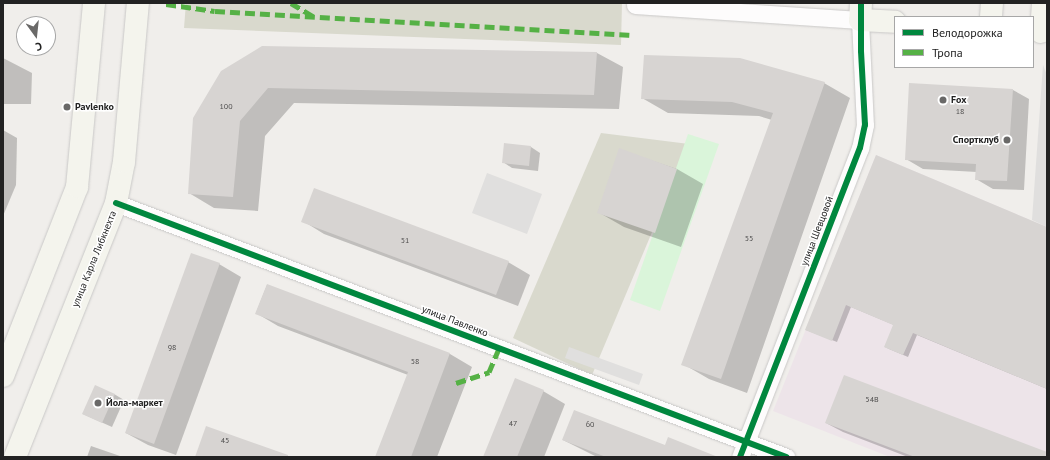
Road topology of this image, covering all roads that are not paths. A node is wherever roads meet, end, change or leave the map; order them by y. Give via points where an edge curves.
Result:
1 (94, 3) edge
2 (138, 3) edge
3 (992, 3) edge
4 (1043, 3) edge
5 (635, 5) dead end
6 (861, 12) edge
7 (991, 16) edge
8 (894, 22) edge
9 (1040, 32) edge
10 (116, 203) junction
11 (3, 376) edge
12 (743, 449) edge
13 (14, 457) edge
14 (786, 457) edge

1 - 11 main road via 77,188
2 - 10 main road, улица Карла Либкнехта via 124,162
3 - 7 main road
4 - 9 main road
5 - 6 street
6 - 8 main road
6 - 12 street, улица Шевцовой via 865,125 860,148
10 - 12 street, улица Павленко
10 - 13 main road, улица Карла Либкнехта
12 - 14 street, улица Павленко

